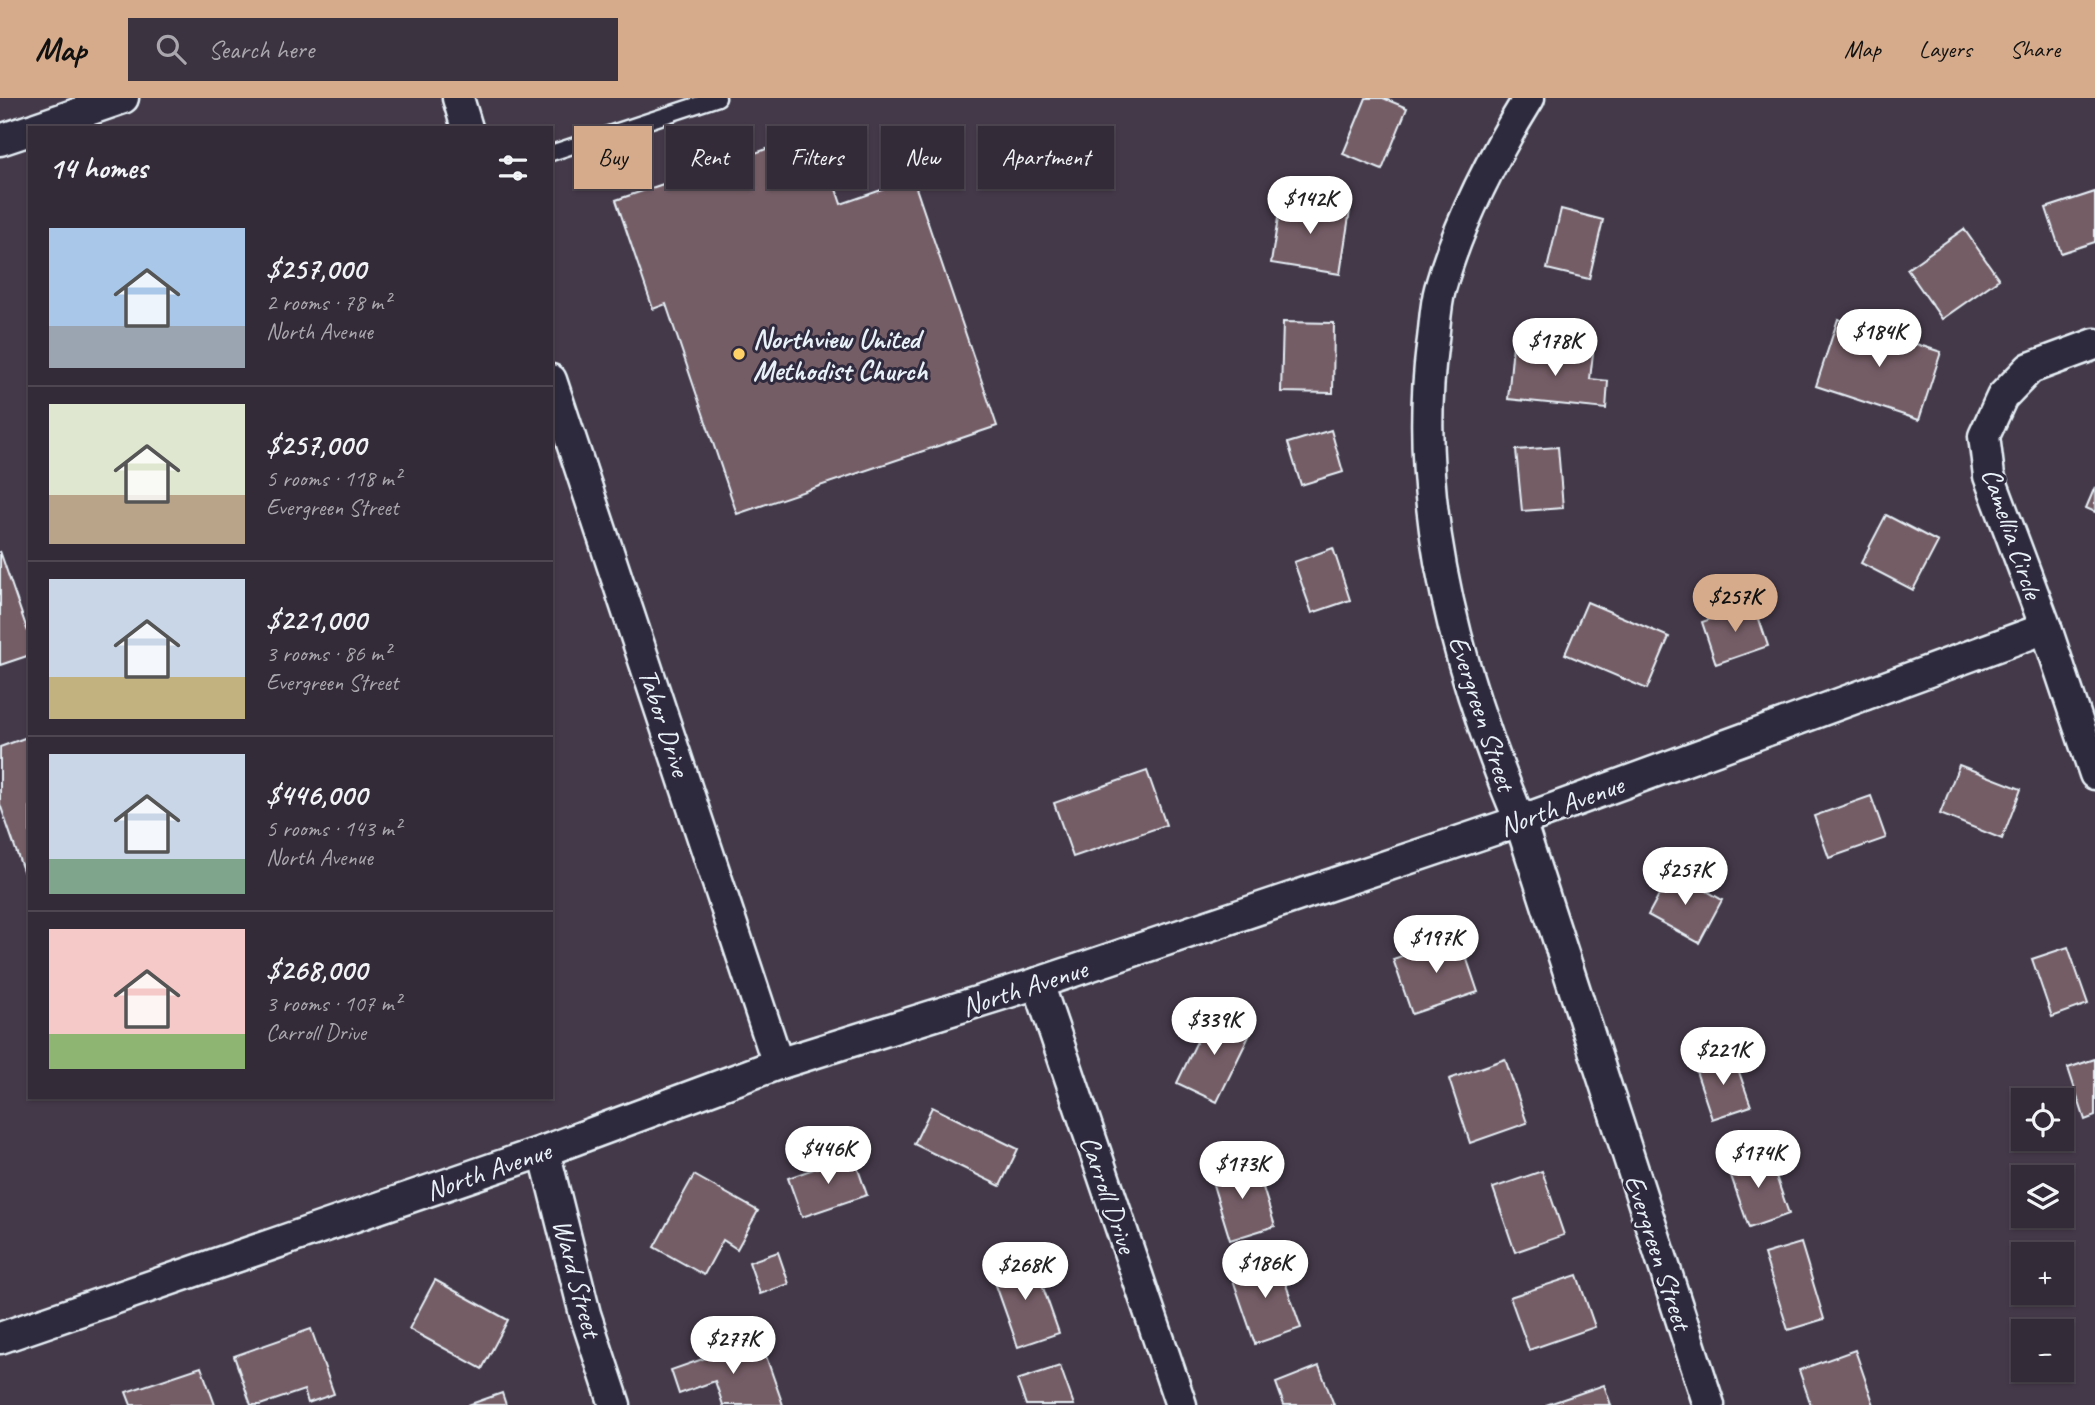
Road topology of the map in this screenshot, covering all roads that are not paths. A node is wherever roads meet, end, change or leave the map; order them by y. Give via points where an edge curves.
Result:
1 (123, 98) edge
2 (458, 98) edge
3 (718, 98) edge
4 (1529, 98) edge
5 (42, 126) edge
6 (466, 126) edge
7 (28, 131) edge
8 (0, 140) edge
9 (553, 152) edge
10 (2095, 344) edge
11 (553, 386) edge
12 (2046, 628) junction
13 (2095, 774) edge
14 (1520, 821) junction
15 (1038, 983) junction
16 (778, 1064) junction
17 (544, 1151) junction
18 (0, 1338) edge
19 (615, 1405) edge
20 (1181, 1405) edge
21 (1709, 1405) edge

1 - 5 street
2 - 6 street
3 - 9 lane
4 - 14 street, Evergreen Street via 1464,216 1440,292 1426,400 1431,495 1451,610 1487,743
7 - 8 street
10 - 12 street, Camellia Circle via 2030,368 2002,397 1984,436 1989,476
11 - 16 street, Tabor Drive
12 - 13 street, Camellia Circle
12 - 14 street, North Avenue
14 - 15 street, North Avenue
14 - 21 street, Evergreen Street
15 - 16 street, North Avenue
15 - 20 street, Carroll Drive
16 - 17 street, North Avenue
17 - 18 street, North Avenue
17 - 19 street, Ward Street via 585,1314

